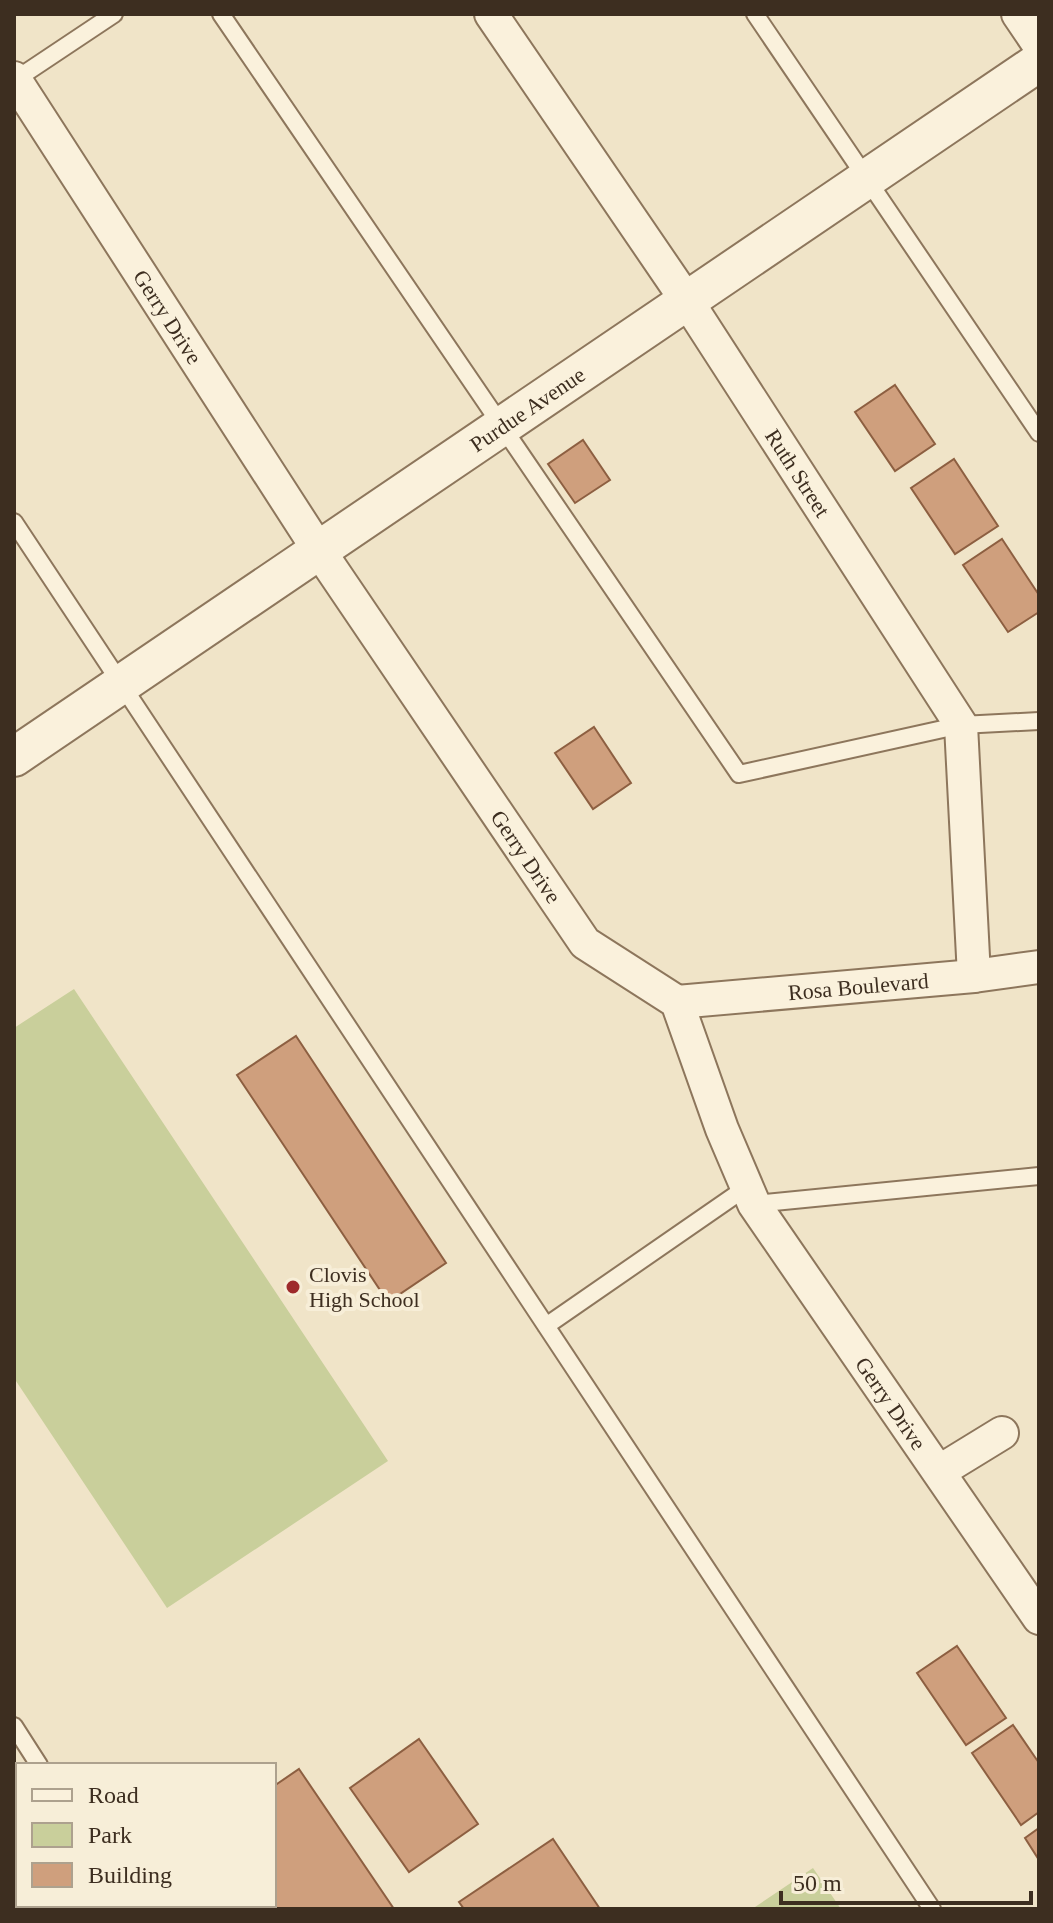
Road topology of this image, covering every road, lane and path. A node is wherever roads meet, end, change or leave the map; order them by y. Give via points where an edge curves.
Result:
1 (114, 14) edge
2 (221, 14) edge
3 (491, 14) edge
4 (755, 14) edge
5 (1018, 14) edge
6 (1039, 45) edge
7 (1039, 62) edge
8 (15, 79) edge
9 (867, 179) junction
10 (687, 301) junction
11 (501, 426) junction
12 (1039, 433) edge
13 (14, 522) edge
14 (318, 549) junction
15 (122, 683) junction
16 (1039, 721) edge
17 (961, 725) junction
18 (14, 757) edge
19 (1039, 967) edge
20 (974, 976) junction
21 (677, 1002) junction
22 (1039, 1176) edge
23 (751, 1196) junction
24 (546, 1326) junction
25 (1002, 1433) dead end
26 (940, 1471) junction
27 (1039, 1618) edge
28 (14, 1726) edge
29 (38, 1763) edge
30 (932, 1909) edge

1 - 8 lane
2 - 11 lane
3 - 10 street, Ruth Street
4 - 9 lane
5 - 6 street
7 - 9 street, Purdue Avenue
8 - 14 street, Gerry Drive
9 - 10 street, Purdue Avenue
9 - 12 lane
10 - 11 street, Purdue Avenue
10 - 17 street, Ruth Street
11 - 14 street, Purdue Avenue
11 - 17 lane via 739,774
13 - 15 lane
14 - 15 street, Purdue Avenue
14 - 21 street, Gerry Drive via 585,943
15 - 18 street, Purdue Avenue
15 - 24 lane
16 - 17 lane
17 - 20 street, Ruth Street
19 - 20 street, Rosa Boulevard
20 - 21 street, Rosa Boulevard
21 - 23 street, Gerry Drive
22 - 23 lane
23 - 24 lane
23 - 26 street, Gerry Drive
24 - 30 lane
25 - 26 street
26 - 27 street, Gerry Drive
28 - 29 lane

